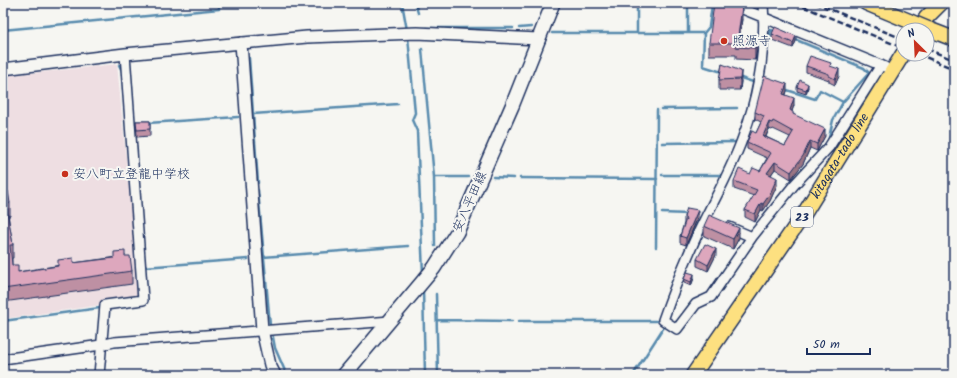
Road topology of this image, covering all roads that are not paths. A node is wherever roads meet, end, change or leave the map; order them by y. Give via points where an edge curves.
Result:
1 (553, 3) edge
2 (728, 3) edge
3 (763, 3) edge
4 (866, 3) edge
5 (941, 3) edge
6 (764, 17) junction
7 (910, 22) edge
8 (922, 22) edge
9 (935, 32) edge
10 (538, 39) junction
11 (954, 39) edge
12 (241, 43) junction
13 (125, 54) junction
14 (895, 60) edge
15 (887, 67) junction
16 (3, 69) edge
17 (712, 220) junction
18 (752, 237) junction
19 (391, 320) junction
20 (262, 330) junction
21 (101, 345) junction
22 (3, 359) edge
23 (99, 375) edge
24 (276, 375) edge
25 (344, 375) edge
26 (693, 375) edge

1 - 10 main road, 安八平田線
2 - 6 street
3 - 6 street
4 - 7 main road
5 - 8 main road
6 - 15 street
6 - 17 street via 762,69 750,116
9 - 11 main road
10 - 12 street via 397,33
10 - 19 main road, 安八平田線 via 512,106 454,238 434,268
12 - 13 street
12 - 20 street
13 - 16 street
13 - 21 street via 143,300 104,305
14 - 15 main road, kitagata-tado line / 23
15 - 18 street via 829,147
15 - 26 main road, kitagata-tado line / 23 via 804,214
17 - 18 street
17 - 18 street via 677,280 663,320 677,329 696,304 711,297
19 - 20 street
19 - 25 main road, 安八平田線
20 - 21 street
20 - 24 street via 270,365
21 - 22 street
21 - 23 street

